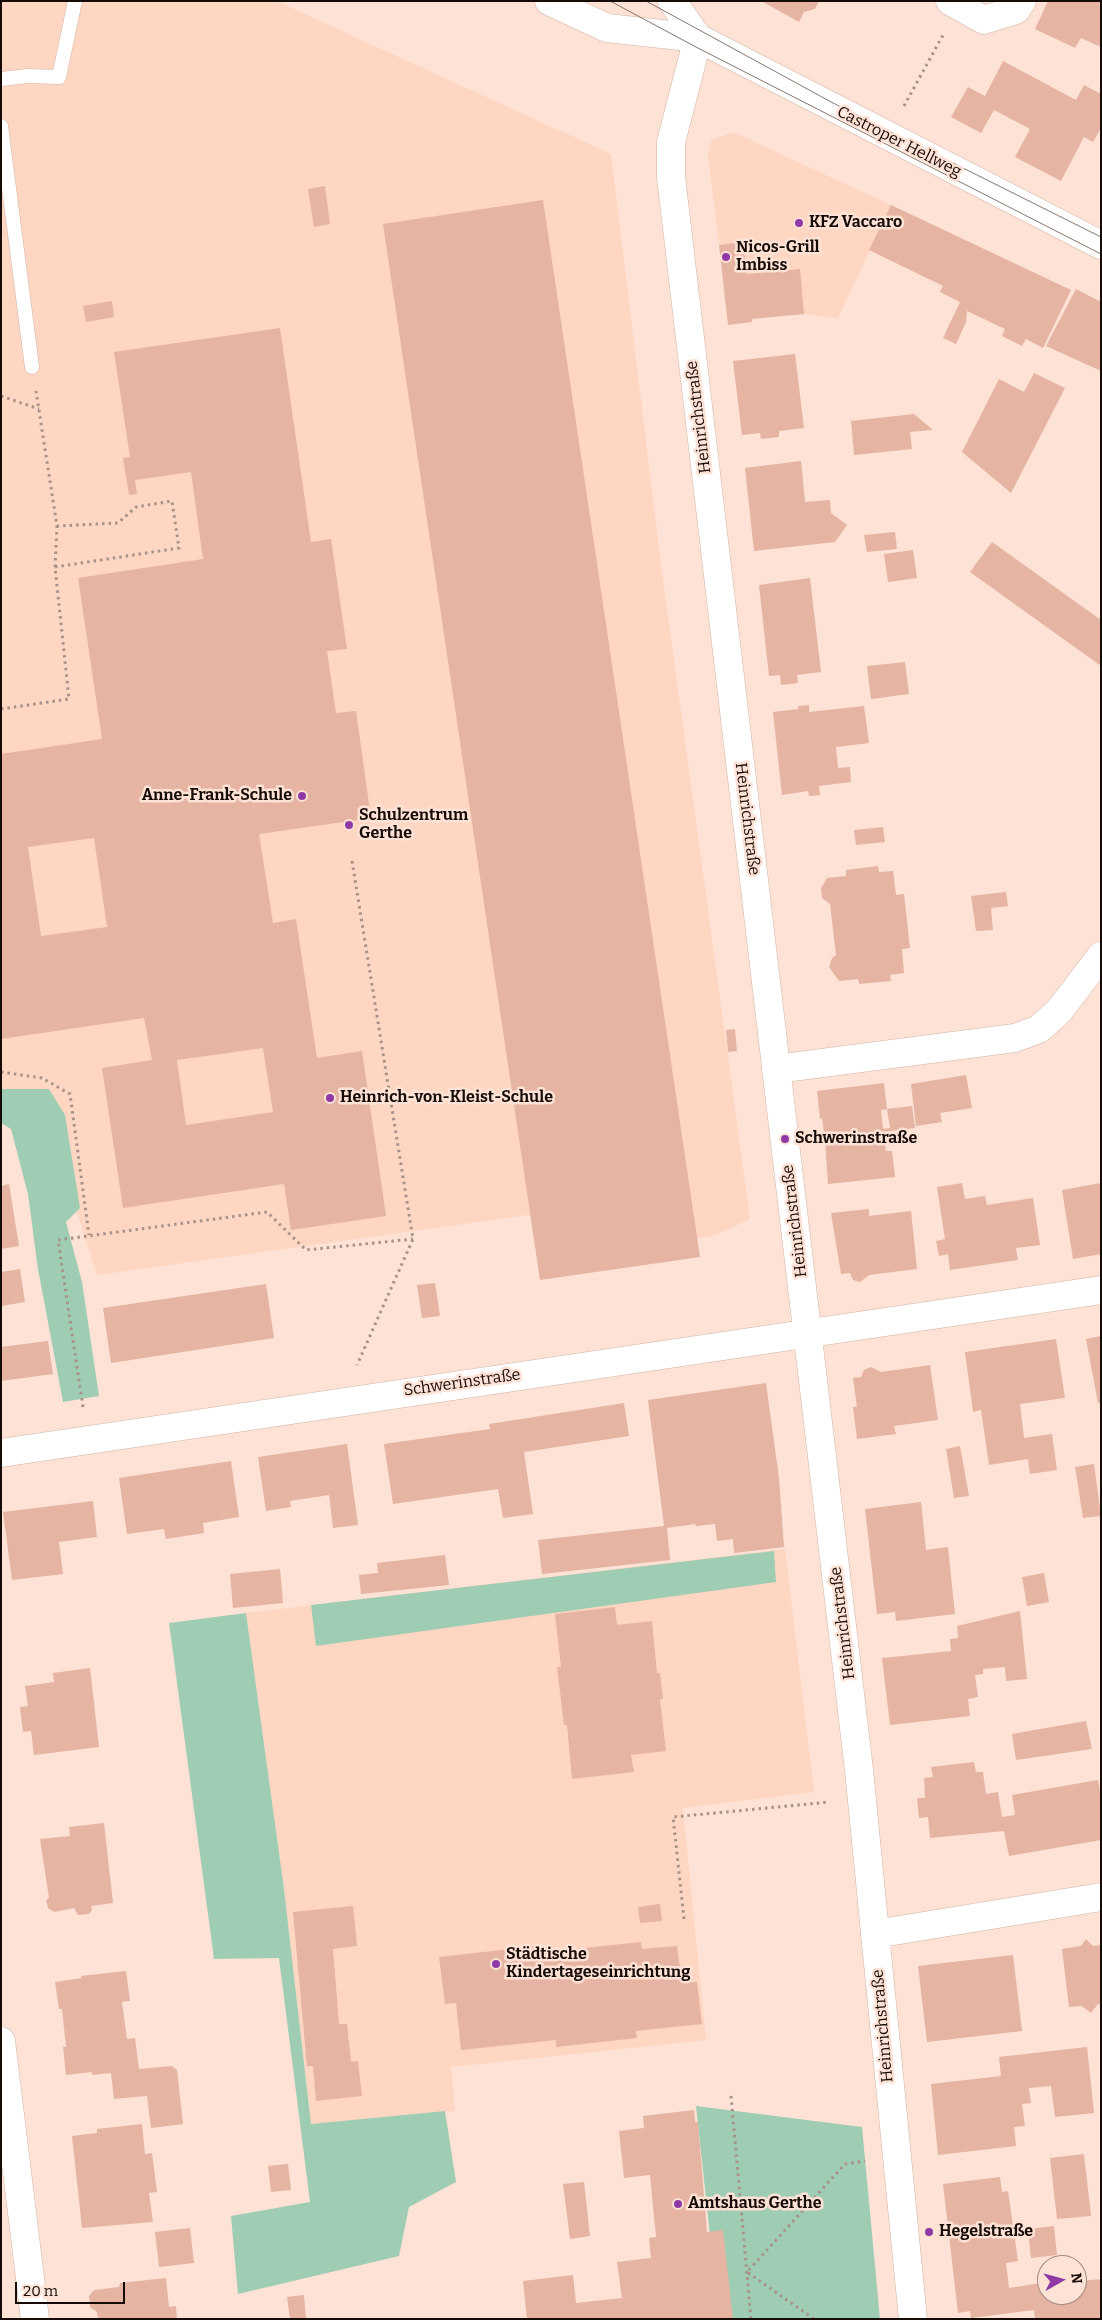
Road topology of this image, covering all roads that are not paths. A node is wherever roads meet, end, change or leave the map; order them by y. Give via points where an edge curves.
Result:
1 (75, 1) edge
2 (549, 1) edge
3 (672, 1) edge
4 (950, 1) edge
5 (1022, 1) edge
6 (698, 38) junction
7 (1, 79) edge
8 (1, 126) edge
9 (1101, 245) edge
10 (32, 367) road end
11 (1101, 956) edge
12 (776, 1069) junction
13 (1101, 1290) edge
14 (808, 1333) junction
15 (1, 1453) edge
16 (1101, 1897) edge
17 (874, 1934) junction
18 (1, 2041) edge
19 (35, 2319) edge
20 (913, 2319) edge

1 - 7 lane via 59,77
2 - 6 street, Castroper Hellweg via 607,28
3 - 6 street, Castroper Hellweg
4 - 5 street via 984,20 1016,10
6 - 9 street, Castroper Hellweg
6 - 12 street, Heinrichstraße via 671,142 671,177
8 - 10 lane
11 - 12 street via 1059,1012 1039,1029 1015,1038
12 - 14 street, Heinrichstraße
13 - 14 street, Schwerinstraße
14 - 15 street, Schwerinstraße
14 - 17 street, Heinrichstraße via 862,1798
16 - 17 street
17 - 20 street, Heinrichstraße
18 - 19 street

